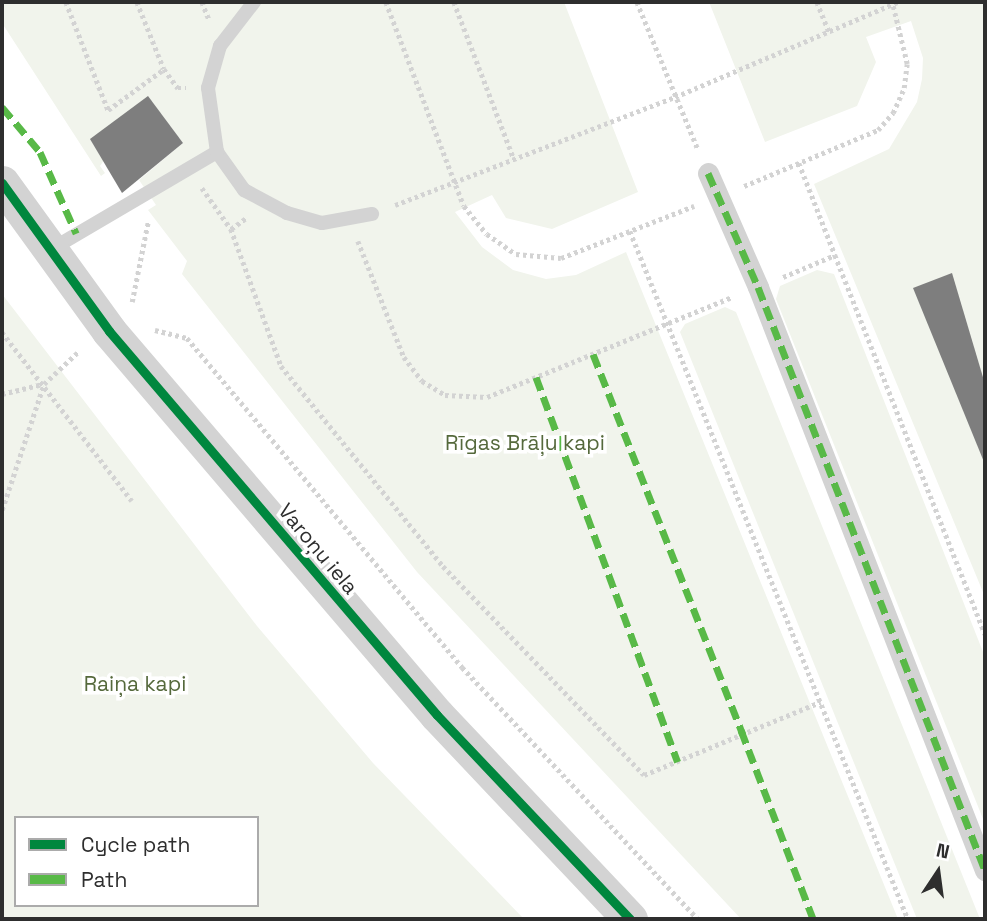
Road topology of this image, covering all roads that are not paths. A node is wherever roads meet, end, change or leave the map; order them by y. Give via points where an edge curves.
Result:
1 (254, 2) edge
2 (217, 152) junction
3 (704, 163) road end
4 (2, 183) edge
5 (378, 212) road end
6 (49, 251) junction
7 (985, 870) edge
8 (630, 919) edge

1 - 2 lane via 220,46 208,88
2 - 5 lane via 244,190 287,214 321,223
2 - 6 lane
3 - 7 street via 758,287
4 - 6 street, Varoņu iela
6 - 8 street, Varoņu iela via 126,329 437,715

